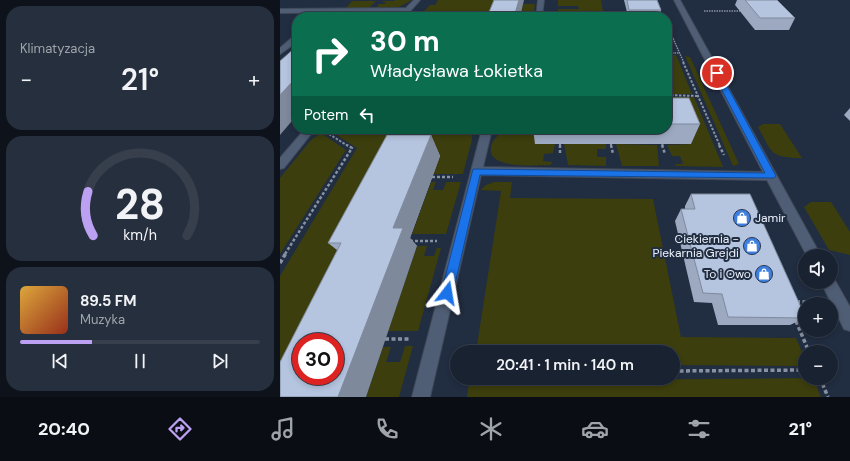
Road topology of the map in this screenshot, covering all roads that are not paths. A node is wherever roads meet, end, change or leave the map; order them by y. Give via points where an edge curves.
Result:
1 (416, 0) edge
2 (541, 0) edge
3 (677, 0) edge
4 (406, 10) joint
5 (280, 11) edge
6 (329, 11) joint
7 (540, 12) edge
8 (292, 42) edge
9 (280, 52) edge
10 (306, 134) edge
11 (486, 134) edge
12 (280, 165) edge
13 (476, 171) junction
14 (771, 176) junction
15 (810, 249) edge
16 (832, 289) edge
17 (850, 323) edge
18 (421, 397) edge

1 - 4 street
2 - 7 street
3 - 14 street
4 - 6 street
5 - 6 street
8 - 9 street
10 - 12 street
11 - 13 street
13 - 14 street
13 - 18 street
14 - 15 street
16 - 17 street

